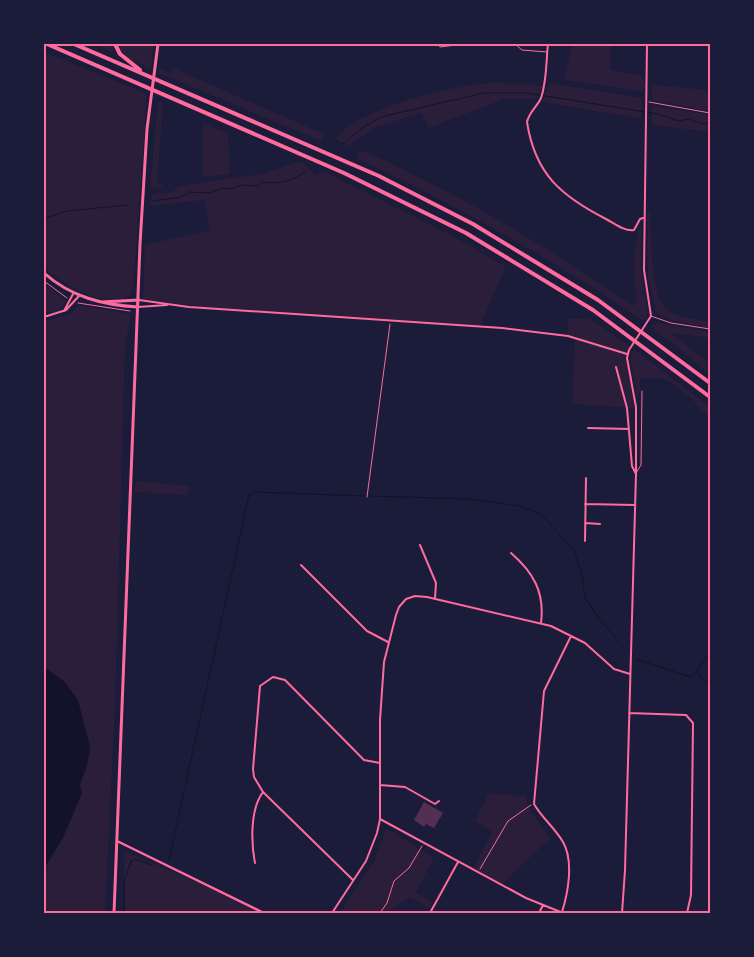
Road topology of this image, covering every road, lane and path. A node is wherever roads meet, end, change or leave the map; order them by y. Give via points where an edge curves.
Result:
1 (47, 44) edge
2 (74, 44) edge
3 (115, 44) edge
4 (158, 44) edge
5 (439, 44) edge
6 (465, 44) edge
7 (515, 44) edge
8 (548, 44) edge
9 (647, 44) edge
10 (547, 52) junction
11 (146, 75) junction
12 (646, 102) junction
13 (710, 113) edge
14 (644, 218) junction
15 (44, 273) edge
16 (44, 281) edge
17 (74, 293) junction
18 (79, 296) junction
19 (68, 299) dead end
20 (139, 300) junction
21 (101, 302) junction
22 (77, 303) dead end
23 (167, 305) junction
24 (138, 307) junction
25 (64, 311) junction
26 (130, 311) dead end
27 (651, 316) junction
28 (44, 317) edge
29 (390, 320) junction
30 (710, 329) edge
31 (627, 354) junction
32 (616, 367) dead end
33 (710, 383) edge
34 (642, 391) dead end
35 (710, 397) edge
36 (588, 428) dead end
37 (629, 429) junction
38 (636, 474) junction
39 (586, 478) dead end
40 (367, 497) dead end
41 (585, 504) junction
42 (635, 505) junction
43 (585, 523) junction
44 (600, 524) dead end
45 (585, 541) dead end
46 (420, 545) dead end
47 (511, 553) dead end
48 (301, 565) dead end
49 (435, 599) junction
50 (541, 623) junction
51 (572, 636) junction
52 (388, 642) junction
53 (630, 674) junction
54 (629, 713) junction
55 (380, 763) junction
56 (380, 785) junction
57 (263, 792) junction
58 (439, 801) dead end
59 (534, 804) junction
60 (380, 819) junction
61 (117, 840) junction
62 (423, 843) junction
63 (458, 862) junction
64 (255, 863) dead end
65 (478, 873) junction
66 (353, 880) junction
67 (543, 905) junction
68 (114, 913) edge
69 (264, 913) edge
70 (332, 913) edge
71 (380, 913) edge
72 (430, 913) edge
73 (539, 913) edge
74 (563, 913) edge
75 (622, 913) edge
76 (687, 913) edge

1 - 35 highway via 344,173 466,232 593,310
2 - 11 highway
3 - 11 highway via 120,54
4 - 20 main road via 145,156
5 - 6 lane
7 - 10 lane via 522,50
8 - 10 street
9 - 12 street
10 - 14 street via 543,91 528,122 541,165 550,181 582,206 630,231 637,228 640,219
11 - 33 highway via 379,176 473,224 606,305
12 - 13 path
12 - 14 street
14 - 27 street via 645,281
15 - 17 main road
16 - 19 path
17 - 18 main road
17 - 25 street
18 - 21 main road
18 - 25 street
20 - 21 main road
20 - 23 street
20 - 24 main road
21 - 24 main road
22 - 26 path
23 - 24 street
23 - 29 street
24 - 61 main road
25 - 28 street
27 - 30 lane via 671,323
27 - 31 street
29 - 31 street via 568,336
29 - 40 path
31 - 38 street via 636,407
32 - 37 street via 628,408
34 - 38 lane via 641,465
36 - 37 street
37 - 38 street via 632,466
38 - 42 street
39 - 41 street
41 - 42 street
41 - 43 street
42 - 53 street
43 - 44 street
43 - 45 street
46 - 49 street via 436,582
47 - 50 street via 530,571 538,585 542,600
48 - 52 street via 367,631
49 - 50 street
49 - 52 street via 415,596 401,604
50 - 51 street
51 - 53 street via 614,669
51 - 59 street via 544,691
52 - 55 street via 384,662
53 - 54 street
54 - 75 street
54 - 76 street via 686,715 693,722 691,895
55 - 56 street
55 - 57 street via 364,760 285,680 273,677 264,682 258,696 252,769
56 - 58 street via 402,786 435,804
56 - 60 street
57 - 64 street via 255,809
57 - 66 street
59 - 65 path via 508,821
59 - 74 street via 563,841 567,852
60 - 62 street
60 - 66 street via 372,851
61 - 68 main road
61 - 69 street
62 - 63 street
62 - 71 path via 409,868 394,881 387,904
63 - 65 street
63 - 72 street
65 - 67 street
66 - 70 street
67 - 73 street
67 - 74 street

